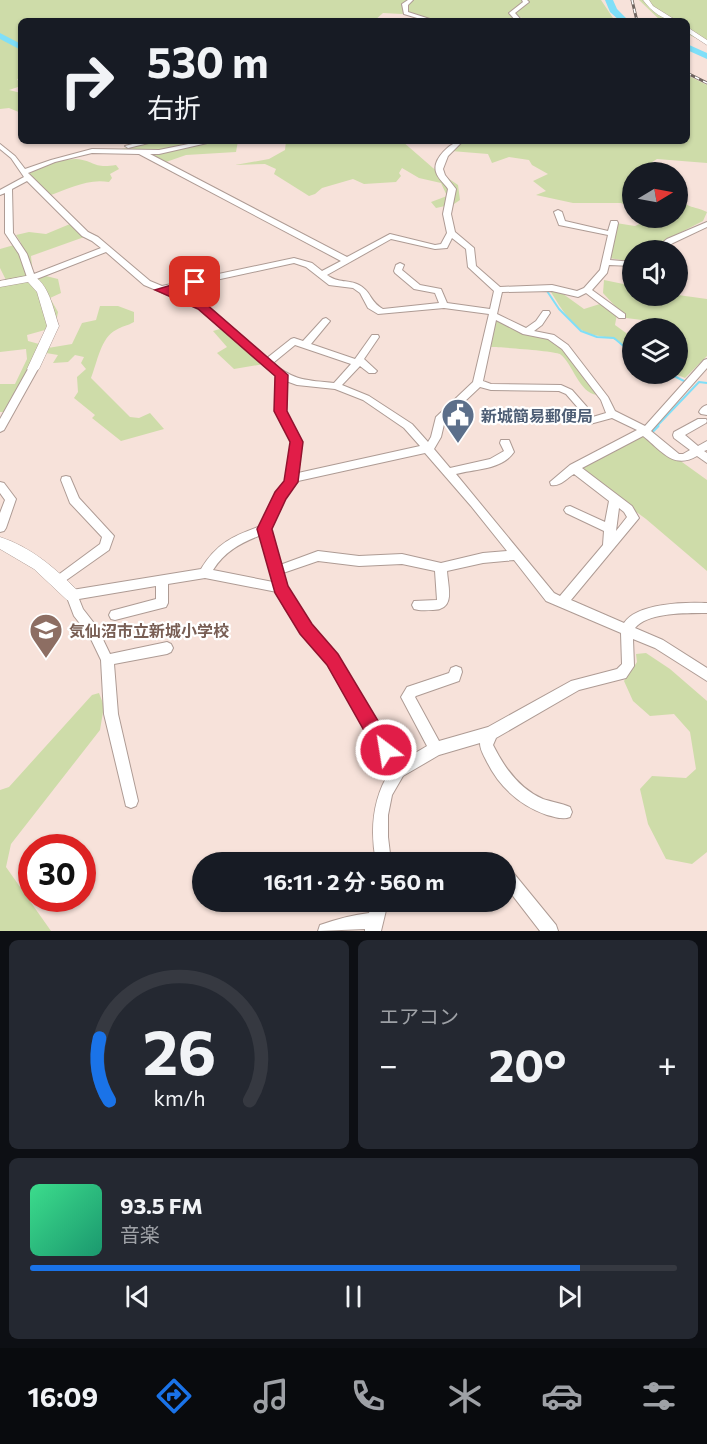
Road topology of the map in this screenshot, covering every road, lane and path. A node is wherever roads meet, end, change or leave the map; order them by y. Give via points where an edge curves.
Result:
1 (411, 0) edge
2 (524, 0) edge
3 (646, 0) edge
4 (423, 18) edge
5 (516, 18) edge
6 (669, 18) edge
7 (690, 31) edge
8 (707, 43) edge
9 (138, 144) edge
10 (198, 144) edge
11 (456, 144) edge
12 (2, 148) edge
13 (101, 151) junction
14 (138, 151) junction
15 (26, 175) junction
16 (9, 190) junction
17 (0, 193) edge
18 (558, 212) dead end
19 (614, 223) dead end
20 (707, 224) edge
21 (451, 233) junction
22 (612, 234) junction
23 (670, 240) edge
24 (106, 249) junction
25 (346, 260) junction
26 (607, 262) junction
27 (622, 263) edge
28 (400, 265) dead end
29 (322, 275) junction
30 (31, 278) junction
31 (0, 284) edge
32 (161, 290) junction
33 (498, 290) junction
34 (587, 290) junction
35 (444, 305) junction
36 (494, 313) junction
37 (546, 313) dead end
38 (622, 316) dead end
39 (326, 321) dead end
40 (526, 332) junction
41 (375, 337) dead end
42 (306, 344) junction
43 (358, 362) junction
44 (707, 362) edge
45 (267, 363) junction
46 (33, 369) joint
47 (372, 371) dead end
48 (281, 375) junction
49 (478, 383) junction
50 (336, 386) junction
51 (582, 406) dead end
52 (613, 414) junction
53 (704, 414) edge
54 (590, 422) dead end
55 (0, 428) edge
56 (643, 431) junction
57 (505, 443) dead end
58 (707, 445) edge
59 (429, 448) junction
60 (697, 451) junction
61 (707, 459) edge
62 (574, 468) junction
63 (449, 472) junction
64 (66, 480) dead end
65 (291, 482) junction
66 (555, 482) dead end
67 (0, 486) edge
68 (615, 500) junction
69 (570, 510) dead end
70 (0, 528) edge
71 (265, 529) junction
72 (610, 529) junction
73 (0, 543) edge
74 (609, 546) junction
75 (516, 555) junction
76 (441, 568) junction
77 (276, 571) junction
78 (205, 573) junction
79 (162, 580) junction
80 (58, 581) junction
81 (281, 588) junction
82 (72, 595) junction
83 (562, 602) junction
84 (418, 605) dead end
85 (707, 608) edge
86 (115, 615) dead end
87 (628, 630) junction
88 (166, 648) dead end
89 (107, 660) junction
90 (456, 672) dead end
91 (707, 675) edge
92 (491, 733) junction
93 (436, 749) junction
94 (398, 771) junction
95 (131, 801) dead end
96 (565, 812) dead end
97 (381, 852) edge
98 (516, 888) edge
99 (374, 926) edge
100 (326, 931) edge
101 (550, 931) edge

1 - 4 street via 405,4 406,13
2 - 5 street via 512,13
3 - 6 street
7 - 8 street
9 - 13 street
10 - 14 street via 159,152
11 - 21 street via 439,168 452,189 447,213
12 - 15 street
13 - 14 street
13 - 15 street via 70,156
14 - 25 street
15 - 16 street
15 - 24 street via 72,223
16 - 17 street
16 - 30 street via 9,233 23,254
18 - 22 street via 562,223
19 - 22 street
20 - 23 street
21 - 25 street via 444,246 435,247 390,236
21 - 33 street via 470,248 472,267
22 - 26 street
24 - 30 street
24 - 32 street
25 - 29 street
26 - 27 street
26 - 34 street
28 - 35 street via 398,271 417,287 438,291
29 - 32 street via 294,260
29 - 35 street via 332,283 355,286 381,312
30 - 31 street
30 - 46 street via 42,292 53,326
32 - 45 street via 202,306
33 - 34 street via 552,288 578,294
33 - 36 street
34 - 38 street
35 - 36 street
36 - 40 street
36 - 49 street
37 - 40 street
39 - 42 street
40 - 52 street via 551,337 565,347
41 - 43 street
42 - 43 street
42 - 45 street via 289,343
43 - 47 street
43 - 50 street
44 - 56 street via 651,427
45 - 48 street
46 - 55 street
48 - 50 street via 297,382
48 - 65 street via 280,411 297,442
49 - 51 street via 491,387 561,388
49 - 59 street via 440,419
50 - 59 street via 366,398 408,426
52 - 54 street
52 - 56 street
53 - 60 street via 678,435
56 - 60 street via 677,458
56 - 62 street
57 - 63 street via 509,452 496,463
58 - 60 street
59 - 63 street
59 - 65 street
60 - 61 street
62 - 66 street
62 - 68 street
63 - 75 street
64 - 80 street via 74,500 108,536 105,547
65 - 71 street
67 - 70 street via 11,499
68 - 72 street
68 - 74 street via 633,518
69 - 72 street
71 - 77 street
71 - 78 street via 231,542 215,554
72 - 74 street
73 - 80 street via 20,550
74 - 83 street
75 - 76 street
75 - 83 street via 550,597
76 - 77 street via 402,559 359,561 318,556
76 - 84 street via 443,601 440,605
77 - 81 street
78 - 79 street
78 - 81 street
79 - 82 street
79 - 86 street via 162,603
80 - 82 street
81 - 94 street via 306,629 332,660
82 - 89 street
83 - 87 street
85 - 87 street via 677,608 640,615 632,620
87 - 91 street via 659,644
87 - 92 street via 628,666 621,674 576,685
88 - 89 street
89 - 95 street via 111,714
90 - 93 street via 454,677 412,691 408,697
92 - 93 street
92 - 96 street via 486,745 498,772 515,791 544,808
93 - 94 street
94 - 97 street via 380,805
98 - 101 street
99 - 100 street via 346,924

